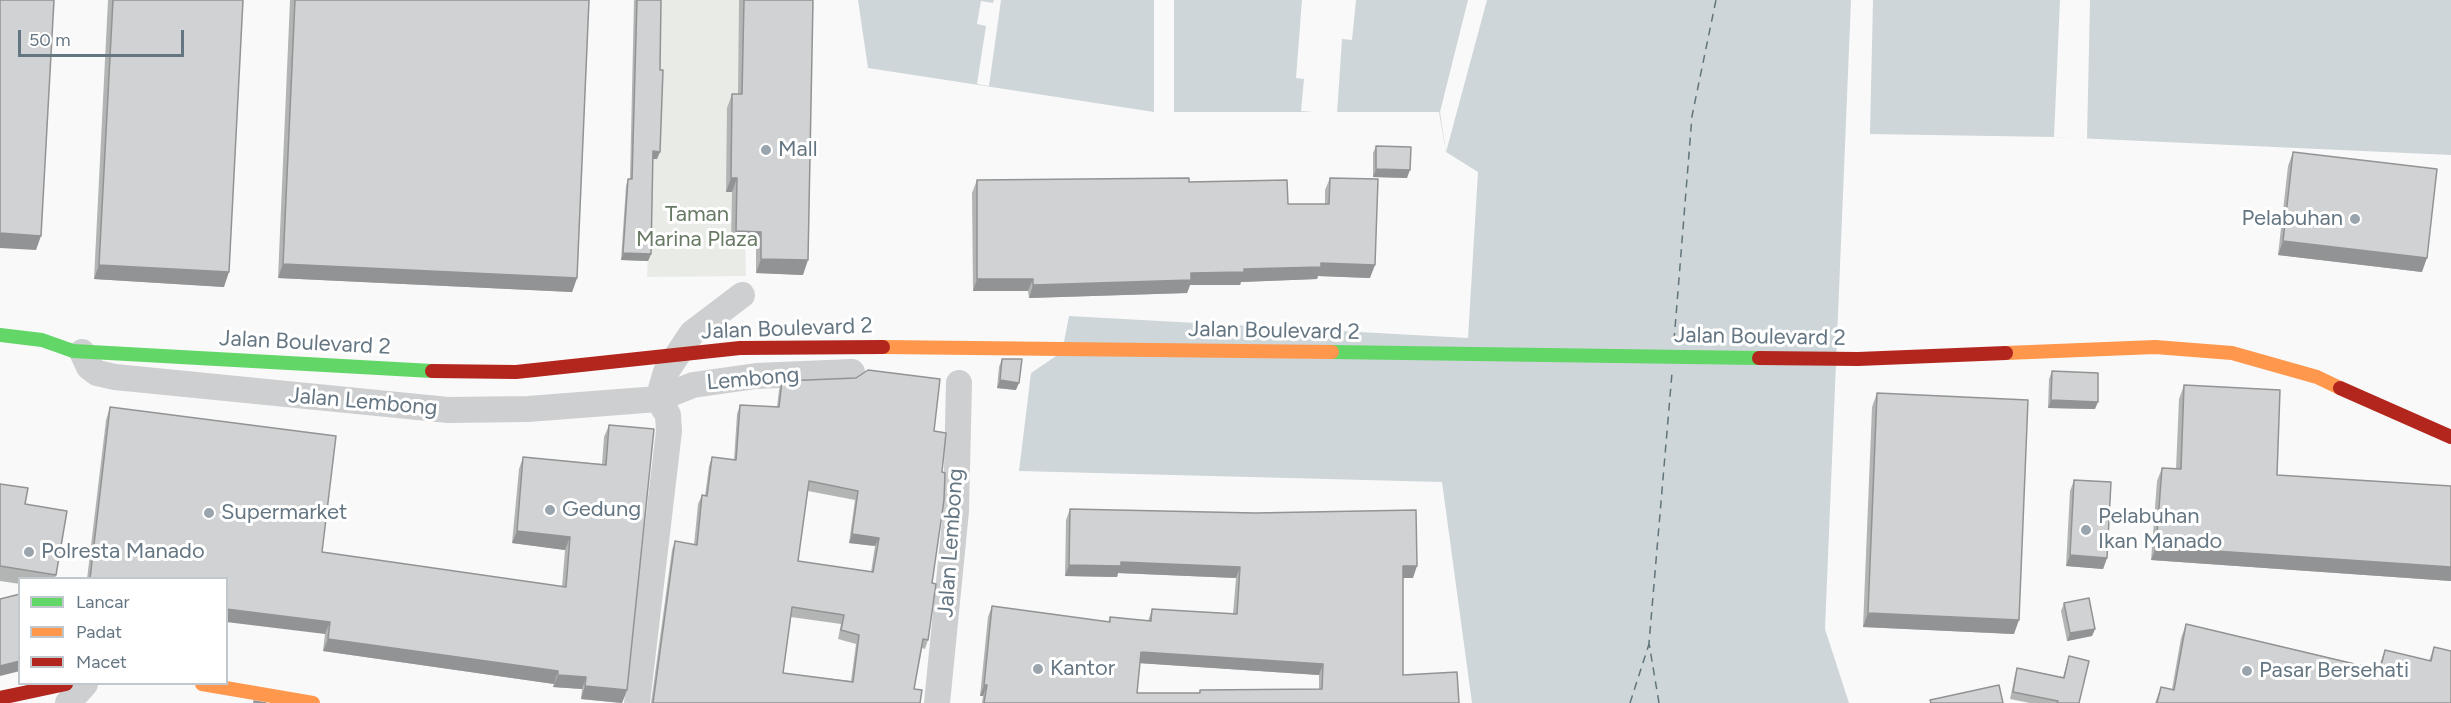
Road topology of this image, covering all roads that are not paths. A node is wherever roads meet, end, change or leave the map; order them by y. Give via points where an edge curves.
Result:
1 (742, 295) dead end
2 (0, 335) edge
3 (86, 352) junction
4 (45, 358) dead end
5 (852, 372) dead end
6 (959, 383) dead end
7 (658, 399) junction
8 (2451, 437) edge
9 (56, 685) edge
10 (84, 685) edge
11 (208, 685) edge
12 (0, 698) edge
13 (68, 703) edge
14 (313, 703) edge
15 (637, 703) edge
16 (937, 703) edge

1 - 7 street via 692,333 666,372
2 - 3 main road via 42,340
3 - 4 main road
3 - 7 street, Jalan Lembong via 88,367 115,377 417,409 528,409
3 - 8 main road, Jalan Boulevard 2 via 516,372 740,348 834,345 1858,359 2155,347 2232,353 2273,363 2317,377
5 - 7 street, Lembong via 756,376 703,383
6 - 16 street, Jalan Lembong via 956,511
7 - 15 street via 668,415 669,431
9 - 12 main road
10 - 13 street
11 - 14 main road

